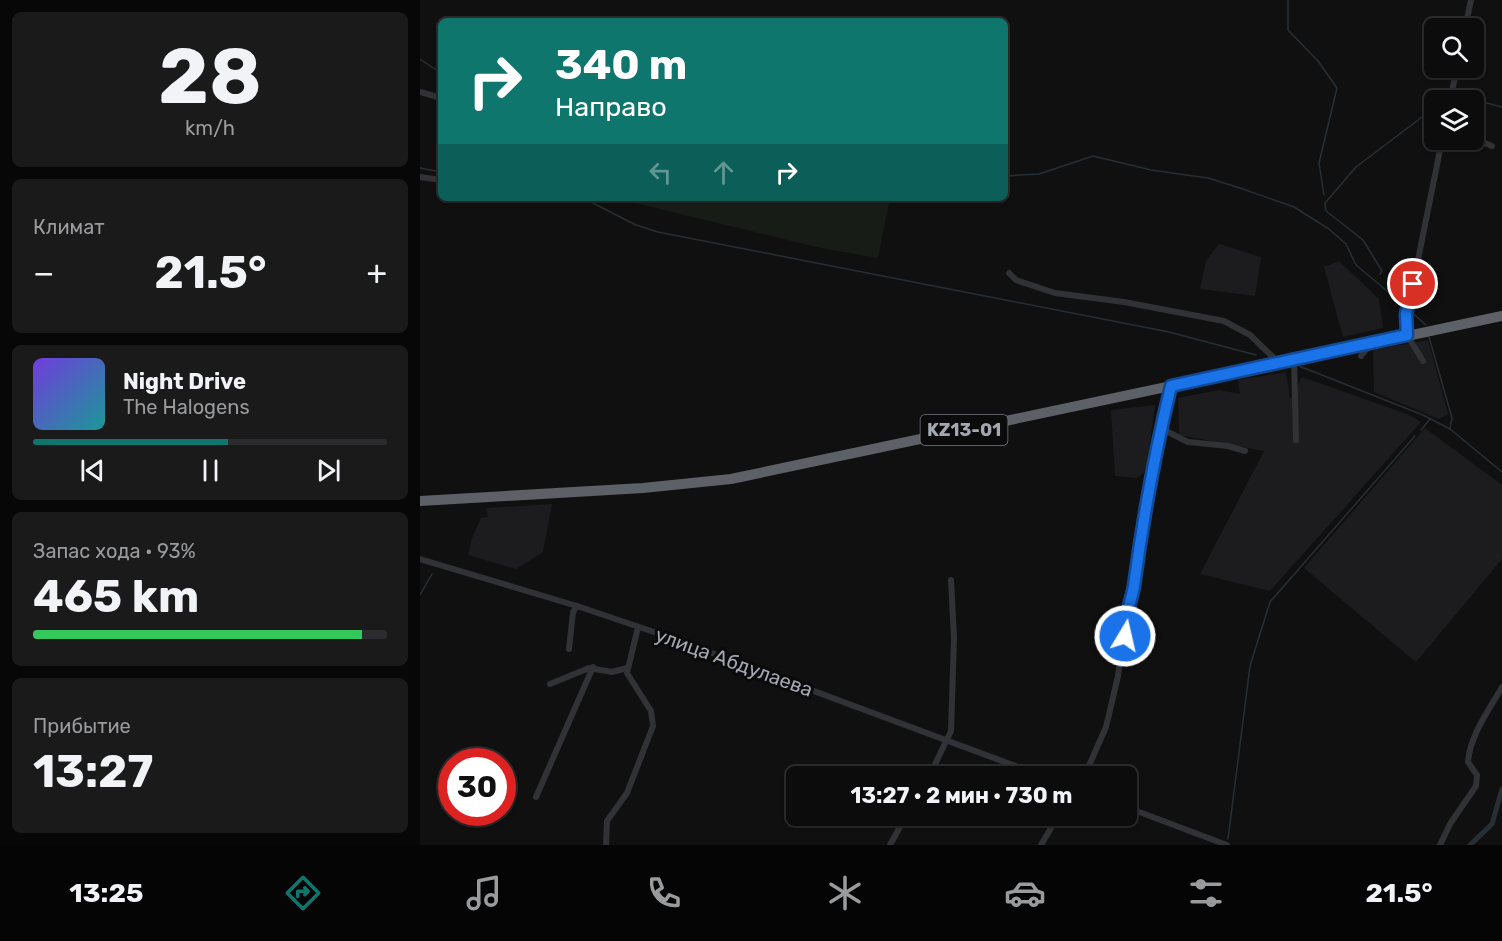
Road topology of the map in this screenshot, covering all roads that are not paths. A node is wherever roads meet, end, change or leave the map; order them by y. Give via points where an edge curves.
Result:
1 (1471, 0) edge
2 (1467, 18) edge
3 (420, 92) edge
4 (438, 97) edge
5 (1484, 143) edge
6 (1492, 146) dead end
7 (1440, 150) edge
8 (420, 177) edge
9 (438, 180) edge
10 (1009, 273) dead end
11 (1502, 316) edge
12 (1407, 335) junction
13 (1371, 343) junction
14 (1361, 356) dead end
15 (1294, 358) junction
16 (1423, 361) dead end
17 (1278, 362) junction
18 (1296, 375) junction
19 (1303, 379) dead end
20 (1171, 386) junction
21 (1161, 428) junction
22 (1296, 440) dead end
23 (1245, 451) dead end
24 (420, 501) edge
25 (420, 559) edge
26 (951, 580) dead end
27 (577, 606) junction
28 (638, 627) junction
29 (569, 649) dead end
30 (593, 667) junction
31 (627, 668) junction
32 (550, 684) dead end
33 (1502, 687) edge
34 (948, 741) junction
35 (935, 766) edge
36 (1015, 766) edge
37 (1089, 766) edge
38 (536, 797) dead end
39 (1137, 811) edge
40 (900, 826) edge
41 (1052, 826) edge
42 (606, 845) edge
43 (890, 845) edge
44 (1041, 845) edge
45 (1227, 845) edge
46 (1440, 845) edge

1 - 2 street
3 - 4 street
5 - 6 street
7 - 12 street via 1406,314
8 - 9 street
10 - 17 street via 1016,280 1055,293 1224,321 1250,335
11 - 12 highway, KZ13-01
12 - 13 highway, KZ13-01
12 - 16 street
13 - 14 street
13 - 15 highway, KZ13-01
15 - 17 highway, KZ13-01
15 - 18 street
17 - 20 highway, KZ13-01
18 - 19 street
18 - 22 street
20 - 21 street
20 - 24 highway, KZ13-01 via 731,479
21 - 23 street via 1188,442
21 - 37 street via 1118,676 1106,727
25 - 27 street, улица Абдулаева
26 - 34 street via 954,638
27 - 28 street, улица Абдулаева
27 - 29 street
28 - 31 street
28 - 34 street, улица Абдулаева
30 - 31 street via 612,672
30 - 32 street
30 - 38 street
31 - 42 street via 628,678 654,721 627,793 607,820
33 - 46 street via 1481,723 1468,760 1477,775 1476,786
34 - 35 street
34 - 36 street, улица Абдулаева
39 - 45 street
40 - 43 street
41 - 44 street

